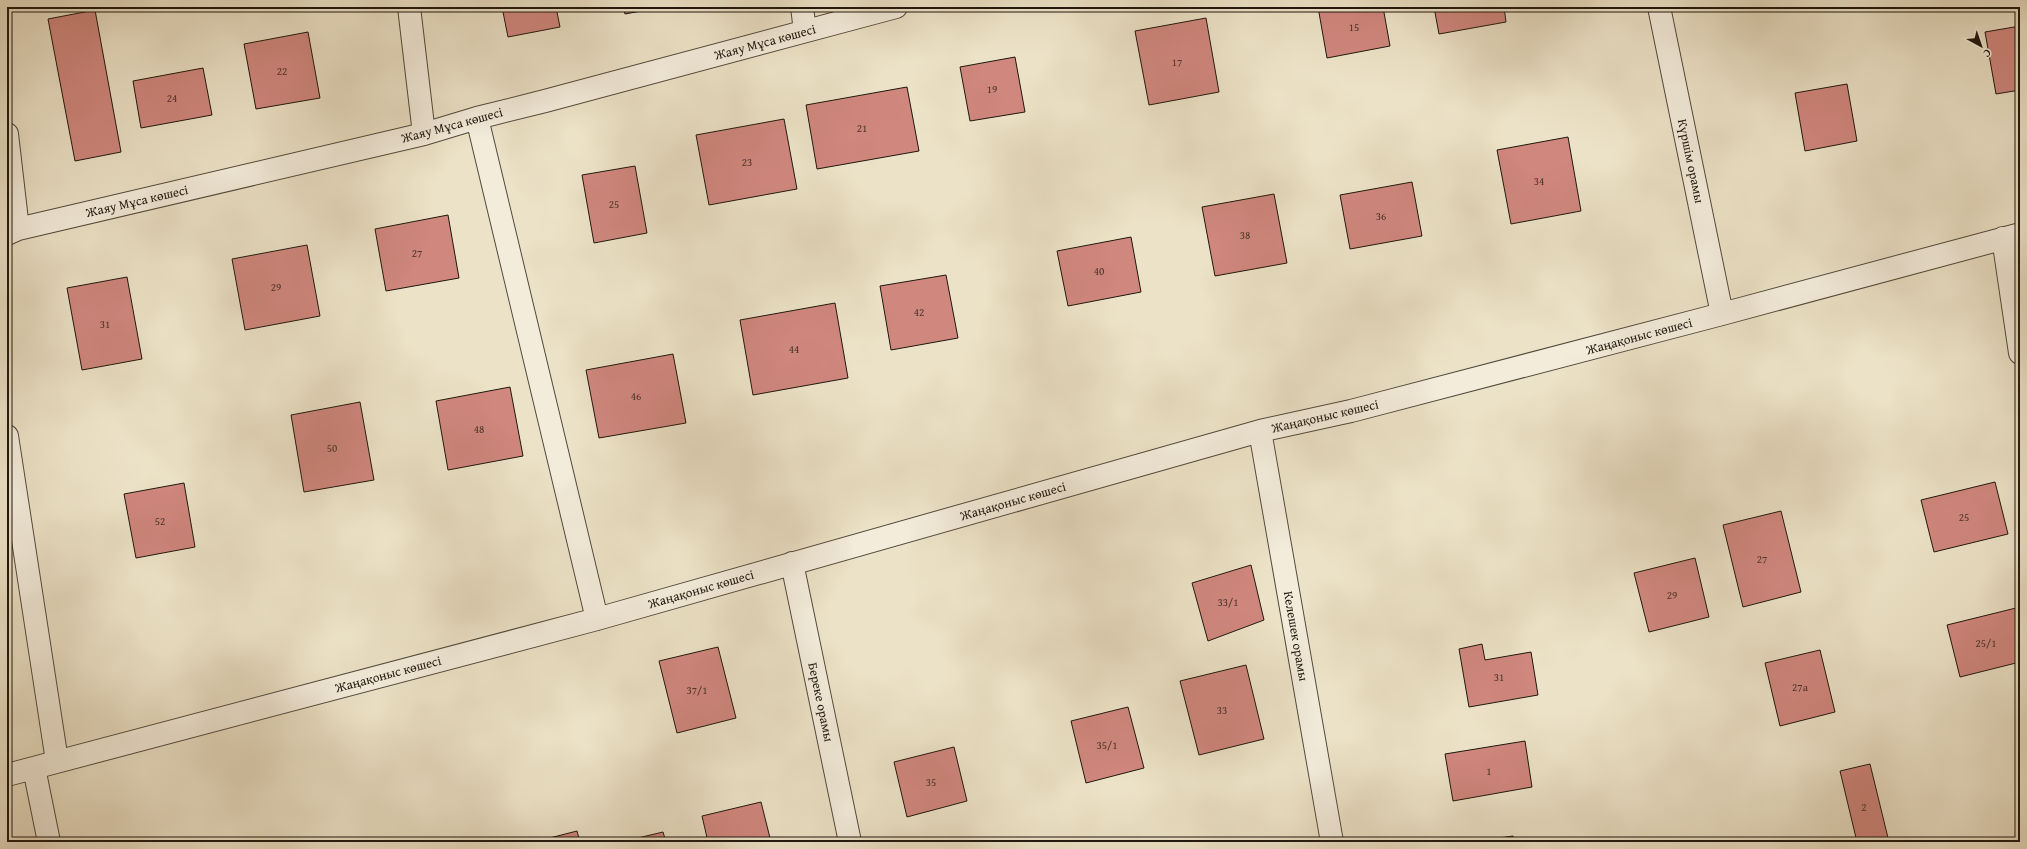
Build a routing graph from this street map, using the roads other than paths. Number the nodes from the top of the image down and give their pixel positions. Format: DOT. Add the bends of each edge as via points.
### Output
graph roads {
  1 [pos="409,7"];
  2 [pos="802,7"];
  3 [pos="896,7"];
  4 [pos="1659,7"];
  5 [pos="805,31"];
  6 [pos="477,118"];
  7 [pos="7,134"];
  8 [pos="424,134"];
  9 [pos="13,231"];
  10 [pos="2012,236"];
  11 [pos="1722,314"];
  12 [pos="2020,353"];
  13 [pos="1260,431"];
  14 [pos="7,436"];
  15 [pos="792,563"];
  16 [pos="597,619"];
  17 [pos="57,761"];
  18 [pos="34,768"];
  19 [pos="7,775"];
  20 [pos="49,842"];
  21 [pos="850,842"];
  22 [pos="1332,842"];
  1 -- 8 [label="street"];
  2 -- 5 [label="street"];
  3 -- 5 [label="street, Жаяу Мұса көшесі"];
  4 -- 11 [label="street, Күршім орамы"];
  5 -- 6 [label="street, Жаяу Мұса көшесі"];
  6 -- 8 [label="street, Жаяу Мұса көшесі"];
  6 -- 16 [label="street"];
  7 -- 9 [label="street"];
  8 -- 9 [label="street, Жаяу Мұса көшесі"];
  10 -- 11 [label="street, Жаңақоныс көшесі"];
  10 -- 12 [label="street"];
  11 -- 13 [label="street, Жаңақоныс көшесі" via="1351,411"];
  13 -- 15 [label="street, Жаңақоныс көшесі"];
  13 -- 22 [label="street, Келешек орамы"];
  14 -- 17 [label="street"];
  15 -- 16 [label="street, Жаңақоныс көшесі"];
  15 -- 21 [label="street, Береке орамы"];
  16 -- 17 [label="street, Жаңақоныс көшесі"];
  17 -- 18 [label="street, Жаңақоныс көшесі"];
  18 -- 19 [label="street, Жаңақоныс көшесі"];
  18 -- 20 [label="street"];
}
